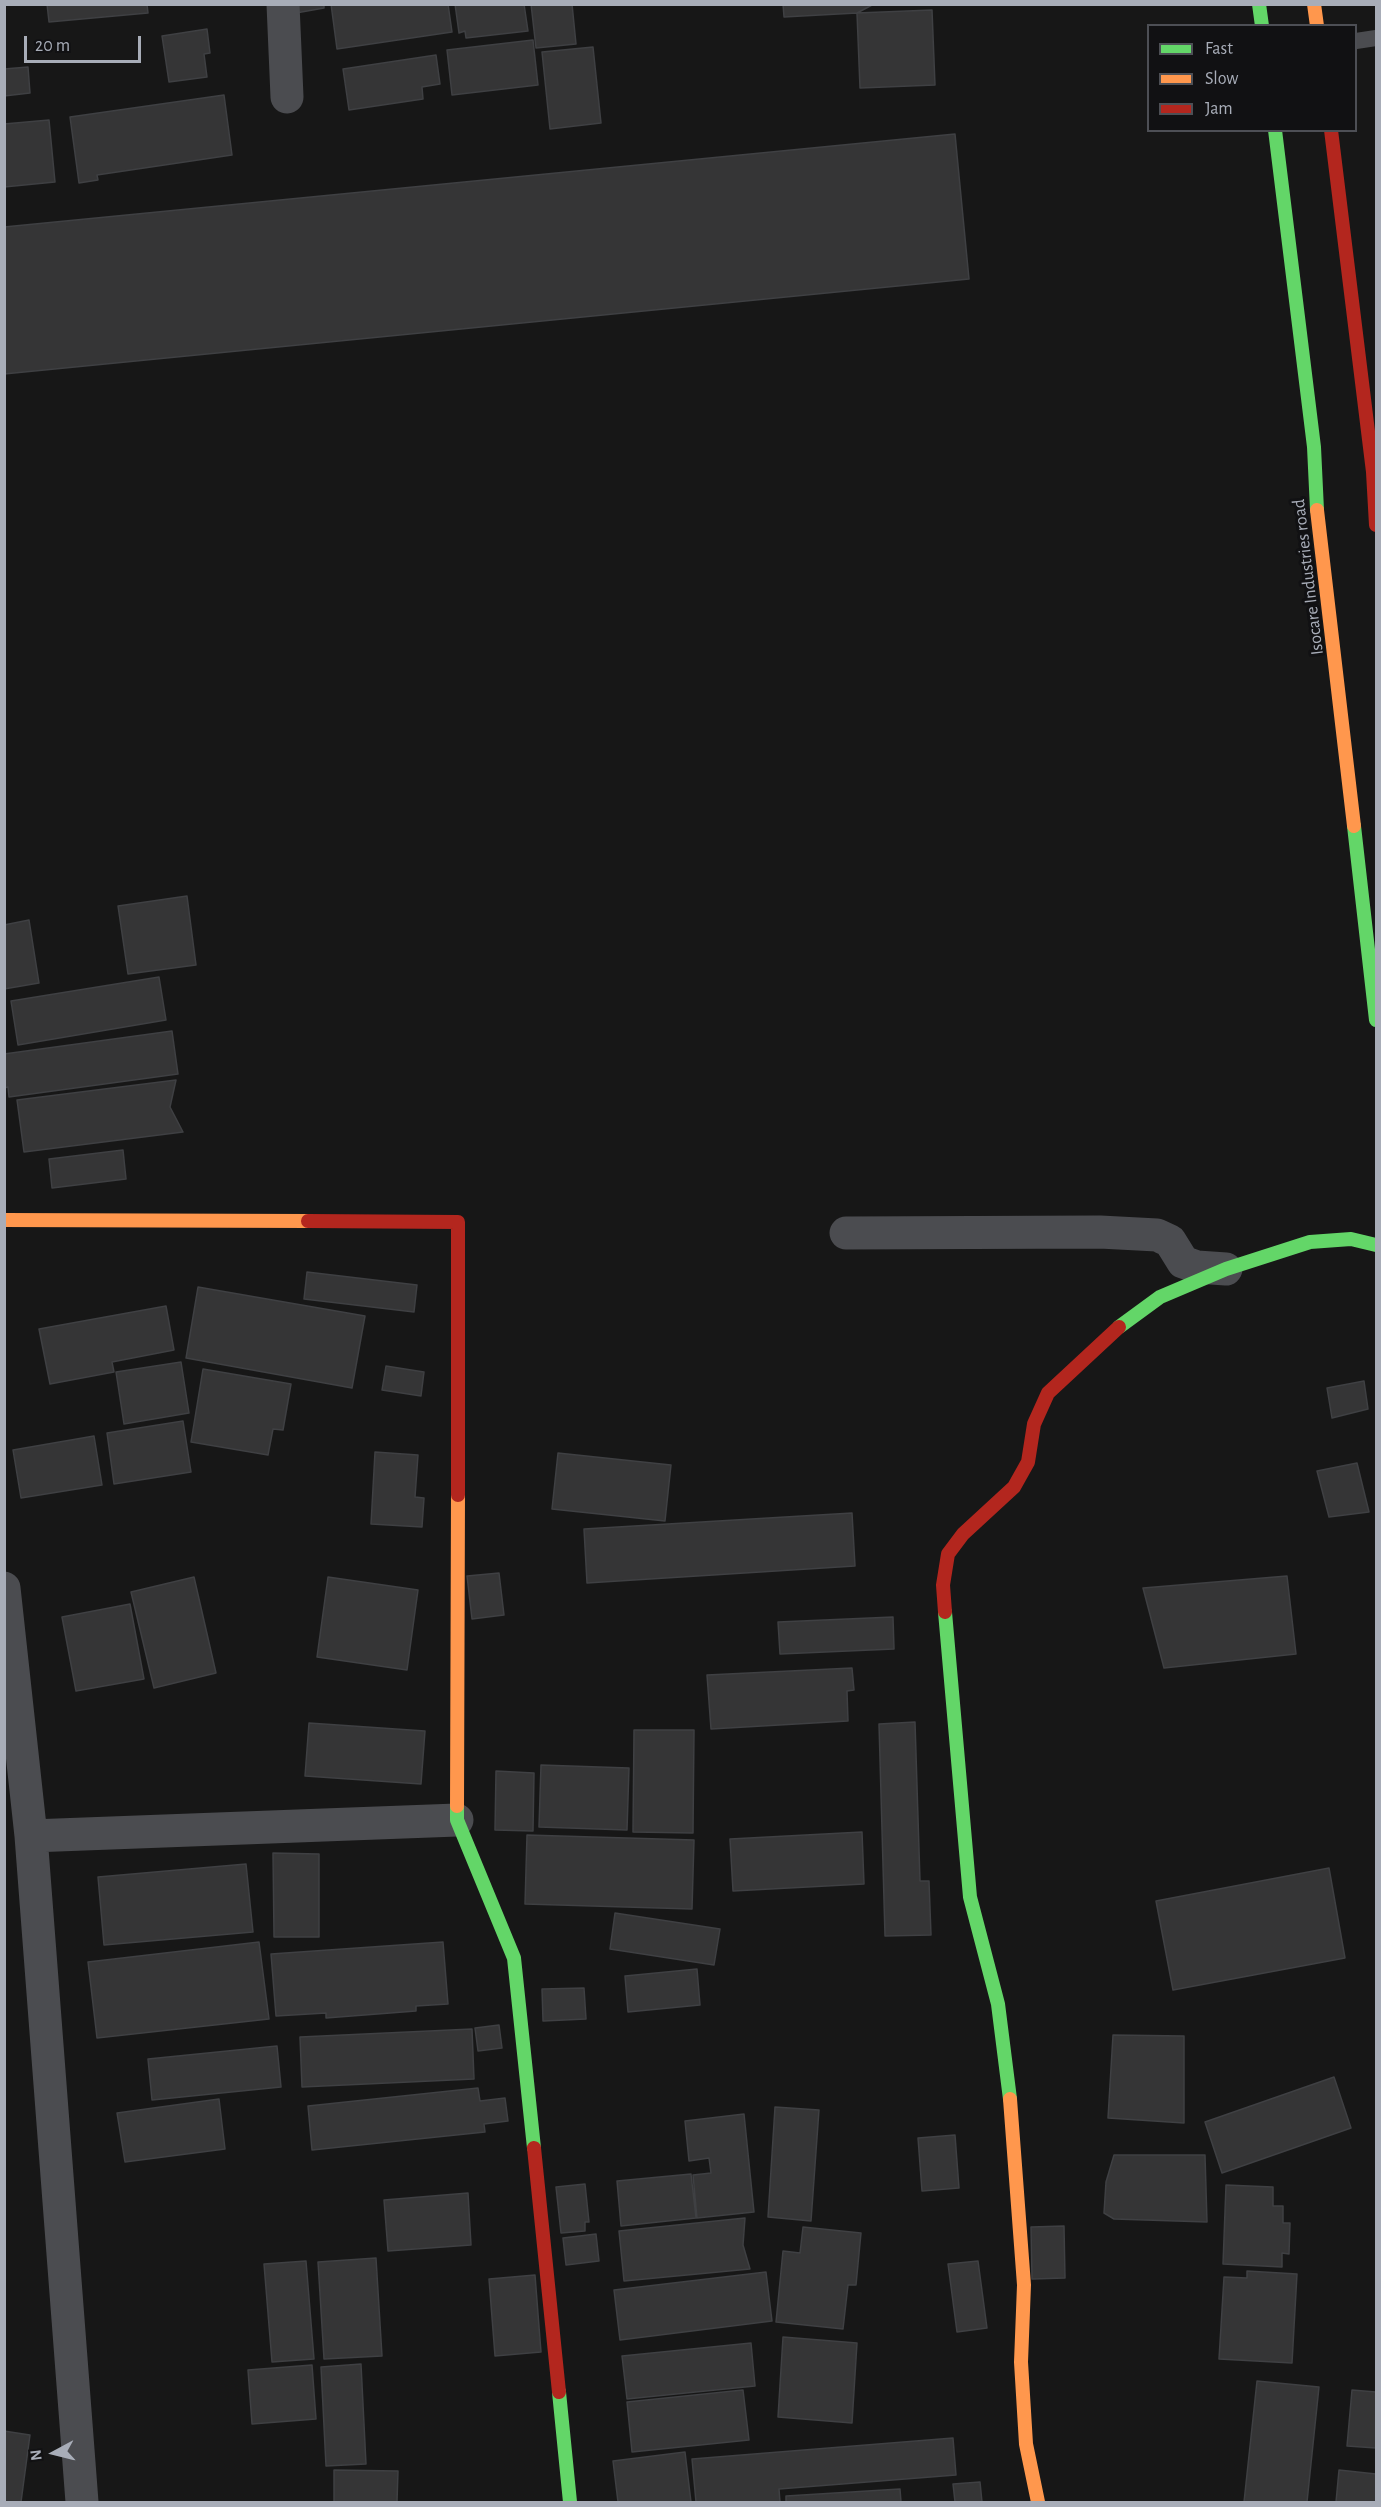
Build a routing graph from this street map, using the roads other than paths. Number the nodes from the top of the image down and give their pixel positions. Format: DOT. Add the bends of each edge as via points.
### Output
graph roads {
  1 [pos="283,4"];
  2 [pos="1259,4"];
  3 [pos="1314,4"];
  4 [pos="1262,24"];
  5 [pos="1317,24"];
  6 [pos="1377,38"];
  7 [pos="1357,41"];
  8 [pos="287,97"];
  9 [pos="1275,132"];
  10 [pos="1331,132"];
  11 [pos="1377,525"];
  12 [pos="1377,1020"];
  13 [pos="4,1220"];
  14 [pos="846,1233"];
  15 [pos="1377,1245"];
  16 [pos="1226,1269"];
  17 [pos="4,1588"];
  18 [pos="457,1820"];
  19 [pos="31,1836"];
  20 [pos="82,2502"];
  21 [pos="570,2502"];
  22 [pos="1038,2502"];
  1 -- 8 [label="street"];
  2 -- 4 [label="street"];
  3 -- 5 [label="street"];
  6 -- 7 [label="lane"];
  9 -- 12 [label="street, Isocare Industries road"];
  10 -- 11 [label="street"];
  13 -- 18 [label="street" via="458,1222"];
  14 -- 16 [label="street" via="1157,1235 1170,1241 1183,1262 1197,1268"];
  15 -- 16 [label="street" via="1351,1239 1310,1242"];
  16 -- 22 [label="street" via="1160,1298 1109,1334 1048,1393 1034,1424 1028,1462 1014,1486 963,1534 948,1554 943,1585 969,1897 998,2004 1008,2071 1024,2285 1026,2444"];
  17 -- 19 [label="street"];
  18 -- 19 [label="street"];
  18 -- 21 [label="street" via="514,1958"];
  19 -- 20 [label="street"];
}
